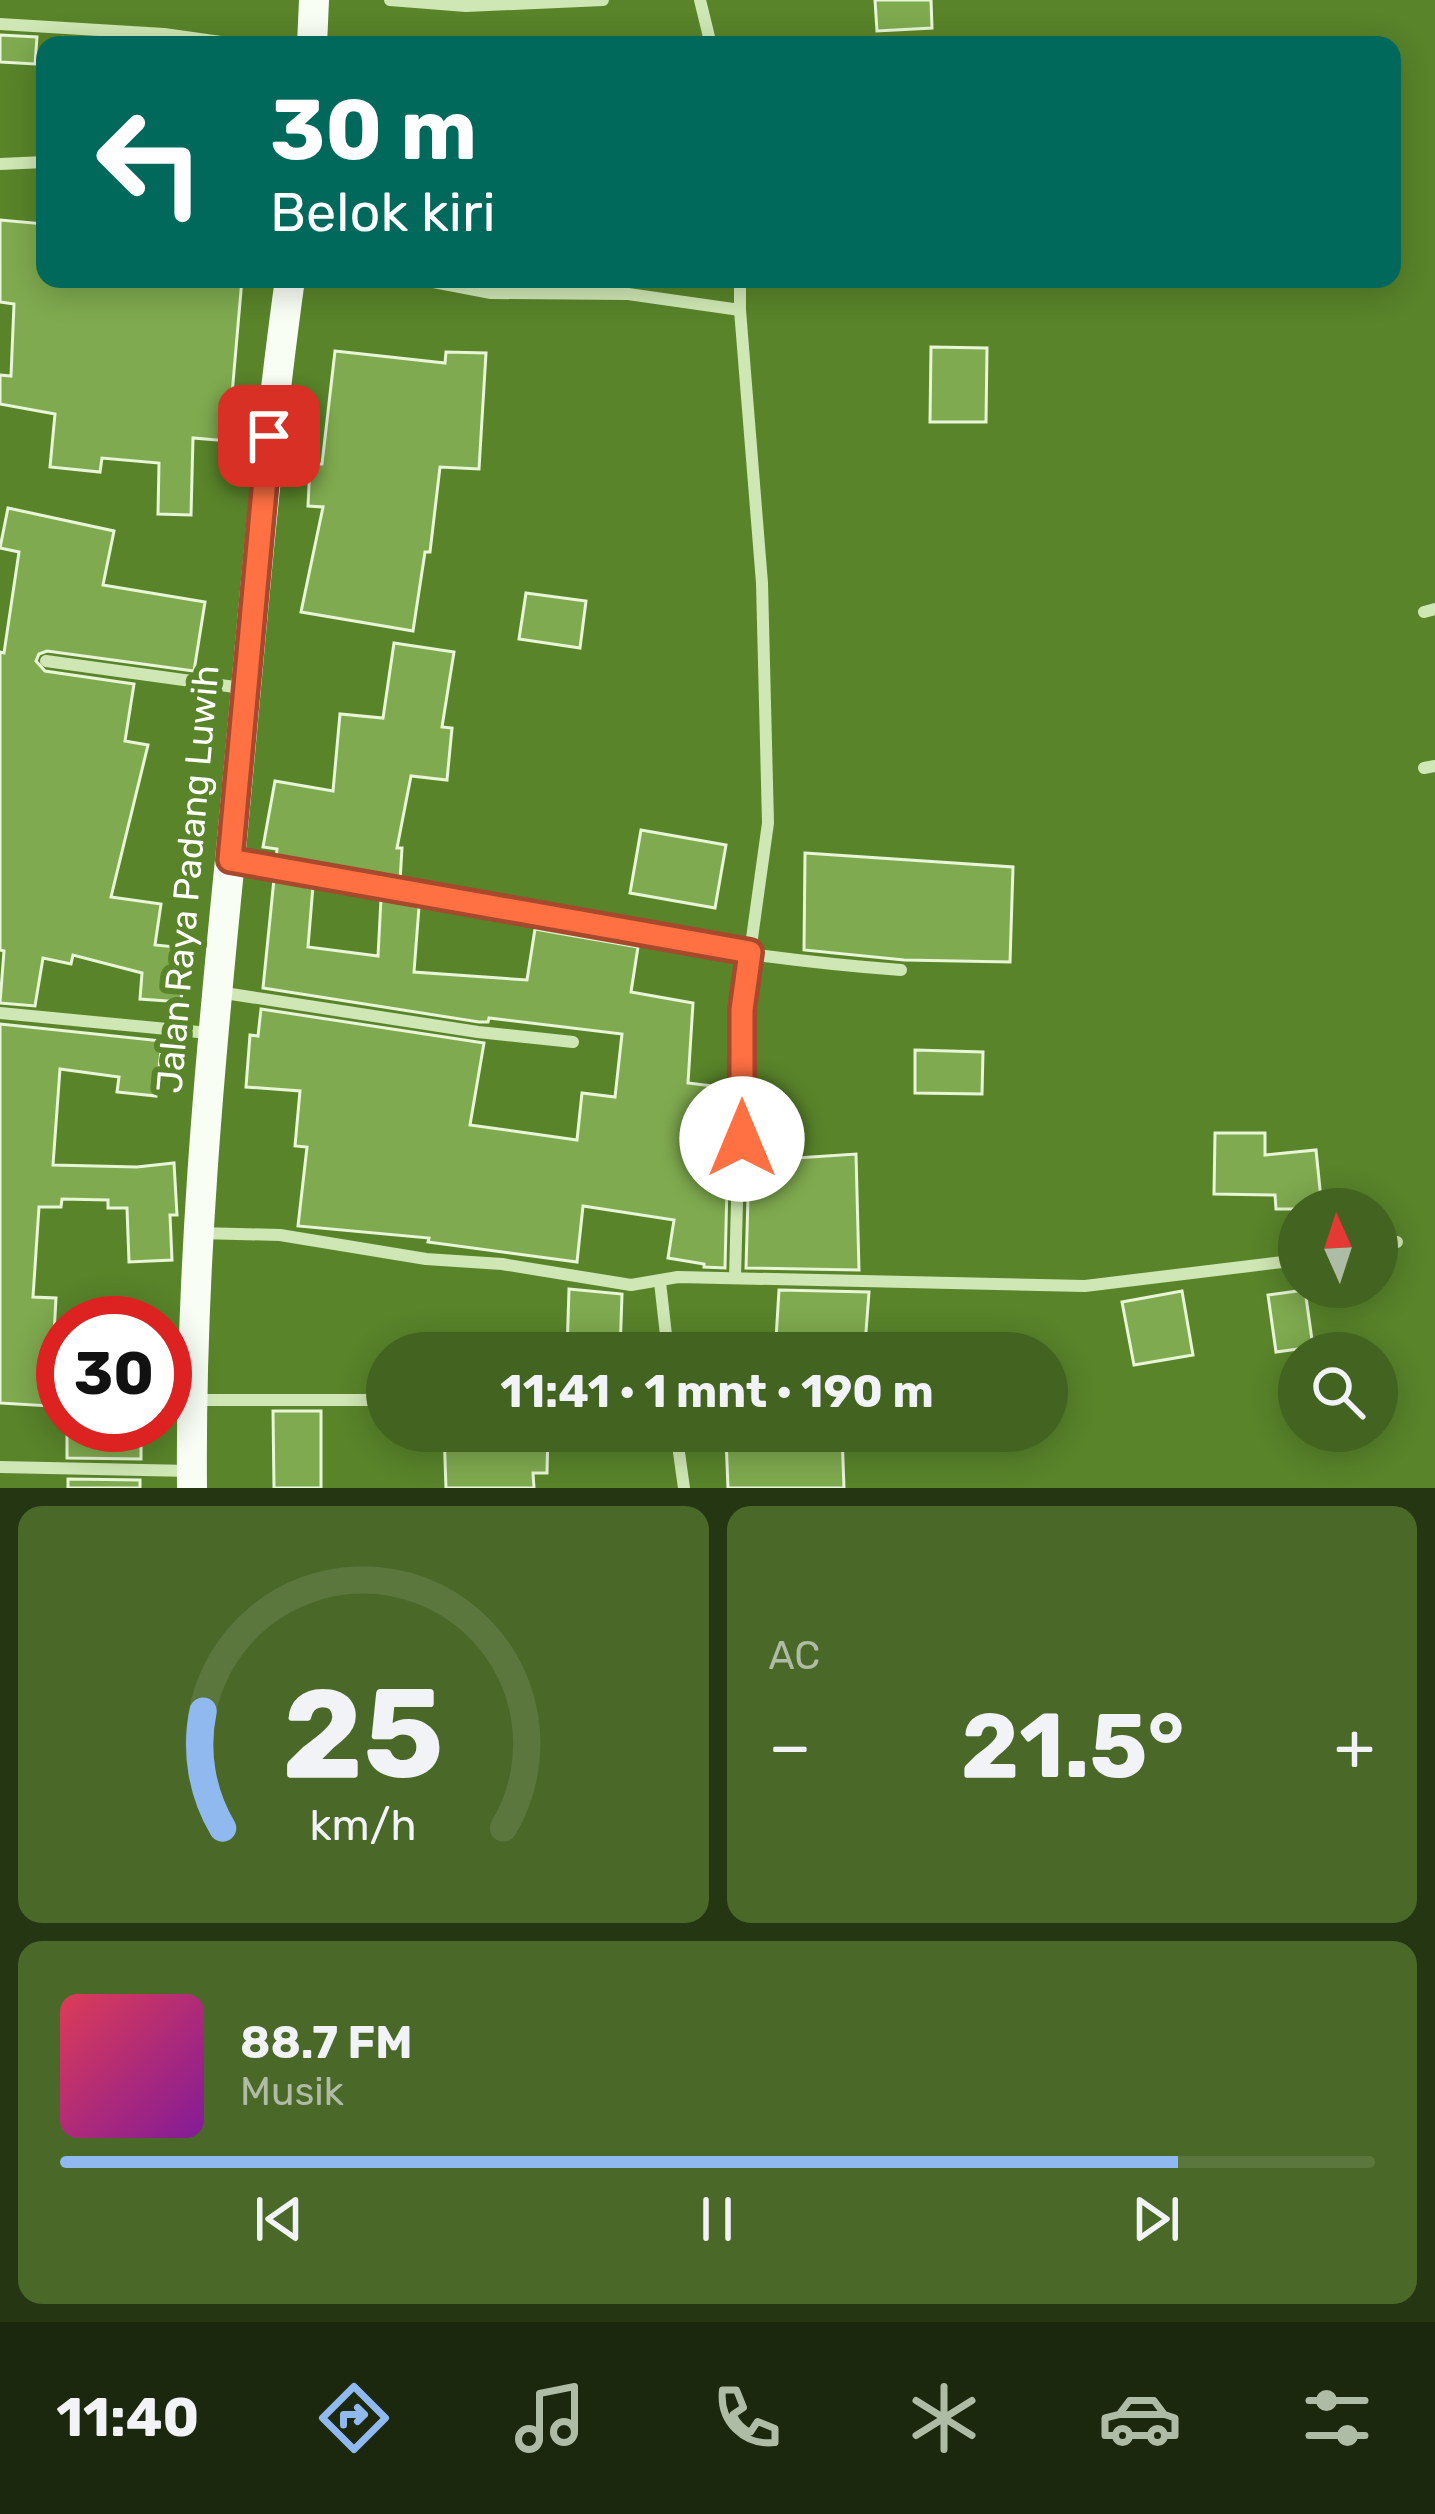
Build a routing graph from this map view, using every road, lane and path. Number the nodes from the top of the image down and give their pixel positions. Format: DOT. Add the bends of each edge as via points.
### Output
graph roads {
  1 [pos="314,0"];
  2 [pos="390,0"];
  3 [pos="603,0"];
  4 [pos="700,0"];
  5 [pos="0,24"];
  6 [pos="178,36"];
  7 [pos="312,36"];
  8 [pos="709,36"];
  9 [pos="36,162"];
  10 [pos="0,164"];
  11 [pos="289,288"];
  12 [pos="465,288"];
  13 [pos="740,288"];
  14 [pos="740,310"];
  15 [pos="46,661"];
  16 [pos="243,688"];
  17 [pos="230,860"];
  18 [pos="750,952"];
  19 [pos="901,970"];
  20 [pos="214,992"];
  21 [pos="0,1012"];
  22 [pos="211,1034"];
  23 [pos="573,1042"];
  24 [pos="198,1233"];
  25 [pos="1278,1263"];
  26 [pos="735,1278"];
  27 [pos="661,1282"];
  28 [pos="666,1332"];
  29 [pos="193,1400"];
  30 [pos="366,1400"];
  31 [pos="679,1452"];
  32 [pos="0,1467"];
  33 [pos="192,1480"];
  34 [pos="684,1488"];
  1 -- 7 [label="main road"];
  2 -- 3 [label="street"];
  4 -- 8 [label="street"];
  5 -- 6 [label="street"];
  9 -- 10 [label="street"];
  11 -- 16 [label="main road, Jalan Raya Padang Luwih"];
  12 -- 14 [label="street" via="628,294"];
  13 -- 14 [label="street"];
  14 -- 18 [label="street" via="767,721 768,823"];
  15 -- 16 [label="street"];
  16 -- 17 [label="main road, Jalan Raya Padang Luwih"];
  17 -- 18 [label="street"];
  17 -- 20 [label="main road, Jalan Raya Padang Luwih"];
  18 -- 19 [label="street"];
  18 -- 26 [label="street"];
  20 -- 22 [label="main road, Jalan Raya Padang Luwih"];
  20 -- 23 [label="street"];
  21 -- 22 [label="street"];
  22 -- 24 [label="main road, Jalan Raya Padang Luwih"];
  24 -- 27 [label="street" via="280,1235 631,1285"];
  24 -- 29 [label="main road, Jalan Raya Padang Luwih"];
  25 -- 26 [label="street" via="1084,1286"];
  26 -- 27 [label="street"];
  27 -- 28 [label="street"];
  29 -- 30 [label="street"];
  29 -- 33 [label="main road, Jalan Raya Padang Luwih"];
  31 -- 34 [label="street"];
  32 -- 33 [label="street"];
}
